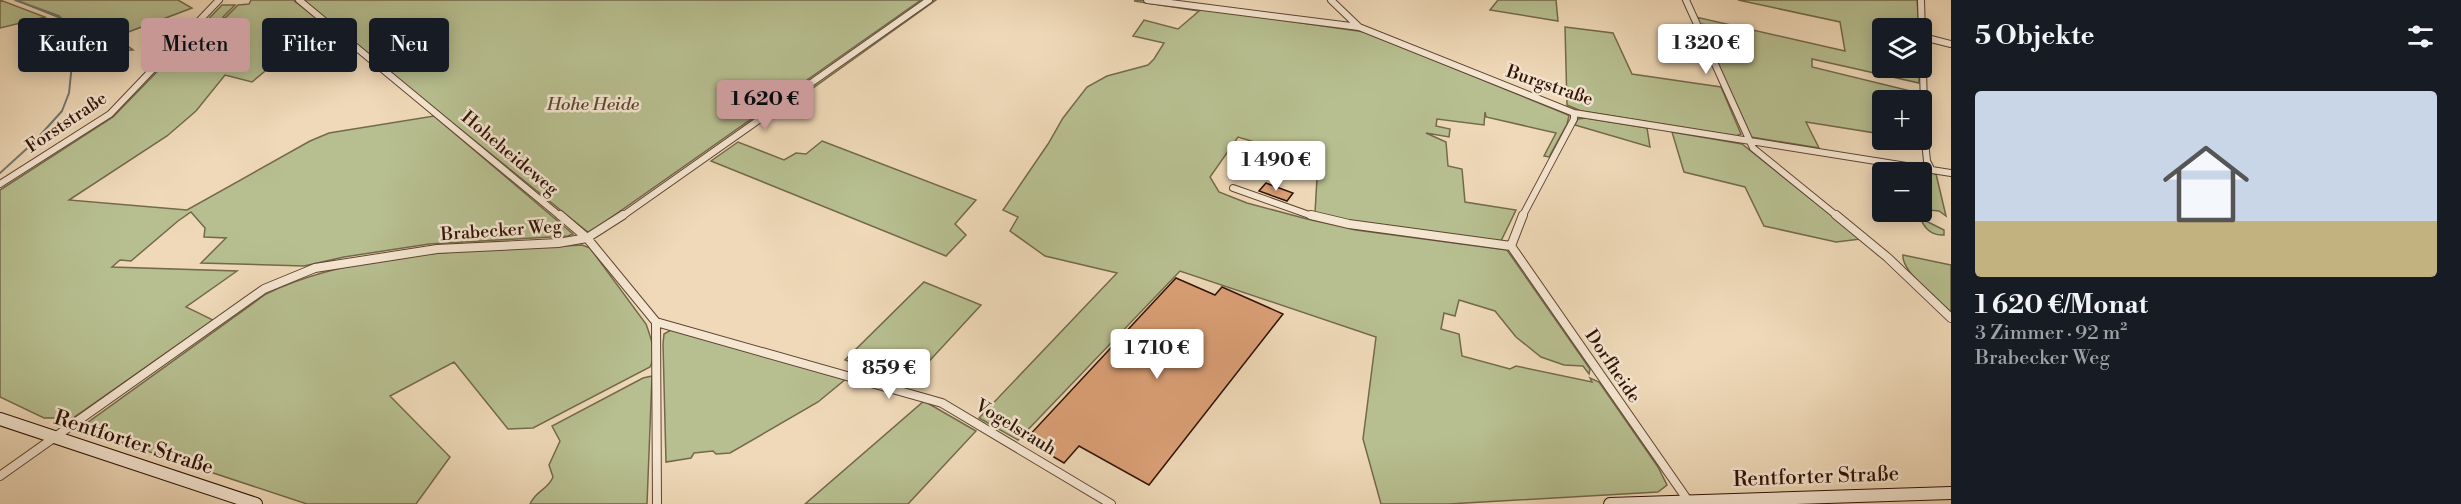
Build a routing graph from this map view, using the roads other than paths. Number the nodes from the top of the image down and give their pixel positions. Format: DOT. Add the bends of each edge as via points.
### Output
graph roads {
  1 [pos="219,0"];
  2 [pos="299,0"];
  3 [pos="929,0"];
  4 [pos="1147,0"];
  5 [pos="1331,0"];
  6 [pos="1686,0"];
  7 [pos="1921,0"];
  8 [pos="1922,18"];
  9 [pos="1359,27"];
  10 [pos="1932,40"];
  11 [pos="1951,44"];
  12 [pos="1924,78"];
  13 [pos="1574,113"];
  14 [pos="1748,141"];
  15 [pos="1885,162"];
  16 [pos="1928,162"];
  17 [pos="1932,169"];
  18 [pos="1951,173"];
  19 [pos="0,184"];
  20 [pos="1233,188"];
  21 [pos="586,238"];
  22 [pos="1511,246"];
  23 [pos="1951,318"];
  24 [pos="656,322"];
  25 [pos="0,420"];
  26 [pos="53,439"];
  27 [pos="0,476"];
  28 [pos="1951,493"];
  29 [pos="1688,502"];
  30 [pos="256,504"];
  31 [pos="657,504"];
  32 [pos="1111,504"];
  33 [pos="1610,504"];
  1 -- 19 [label="street, Forststraße" via="110,114"];
  2 -- 21 [label="street, Hoheheideweg"];
  3 -- 21 [label="street, Brabecker Weg" via="621,218"];
  4 -- 9 [label="street, Burgstraße"];
  5 -- 9 [label="street"];
  6 -- 14 [label="street"];
  7 -- 8 [label="street"];
  9 -- 13 [label="street, Burgstraße"];
  10 -- 11 [label="street"];
  12 -- 16 [label="street"];
  13 -- 14 [label="street, Burgstraße"];
  13 -- 22 [label="street"];
  14 -- 15 [label="street, Burgstraße"];
  14 -- 23 [label="street" via="1887,257"];
  17 -- 18 [label="street, Burgstraße"];
  20 -- 22 [label="street" via="1318,218"];
  21 -- 24 [label="street, Hoheheideweg"];
  21 -- 26 [label="street, Brabecker Weg" via="437,249 315,268 289,276 264,289"];
  22 -- 29 [label="street, Dorfheide"];
  24 -- 31 [label="street"];
  24 -- 32 [label="street, Vogelsrauh" via="942,402"];
  25 -- 26 [label="main road, Rentforter Straße"];
  26 -- 27 [label="street, Brabecker Weg"];
  26 -- 30 [label="main road, Rentforter Straße"];
  28 -- 29 [label="main road, Rentforter Straße"];
  29 -- 33 [label="main road, Rentforter Straße"];
}
